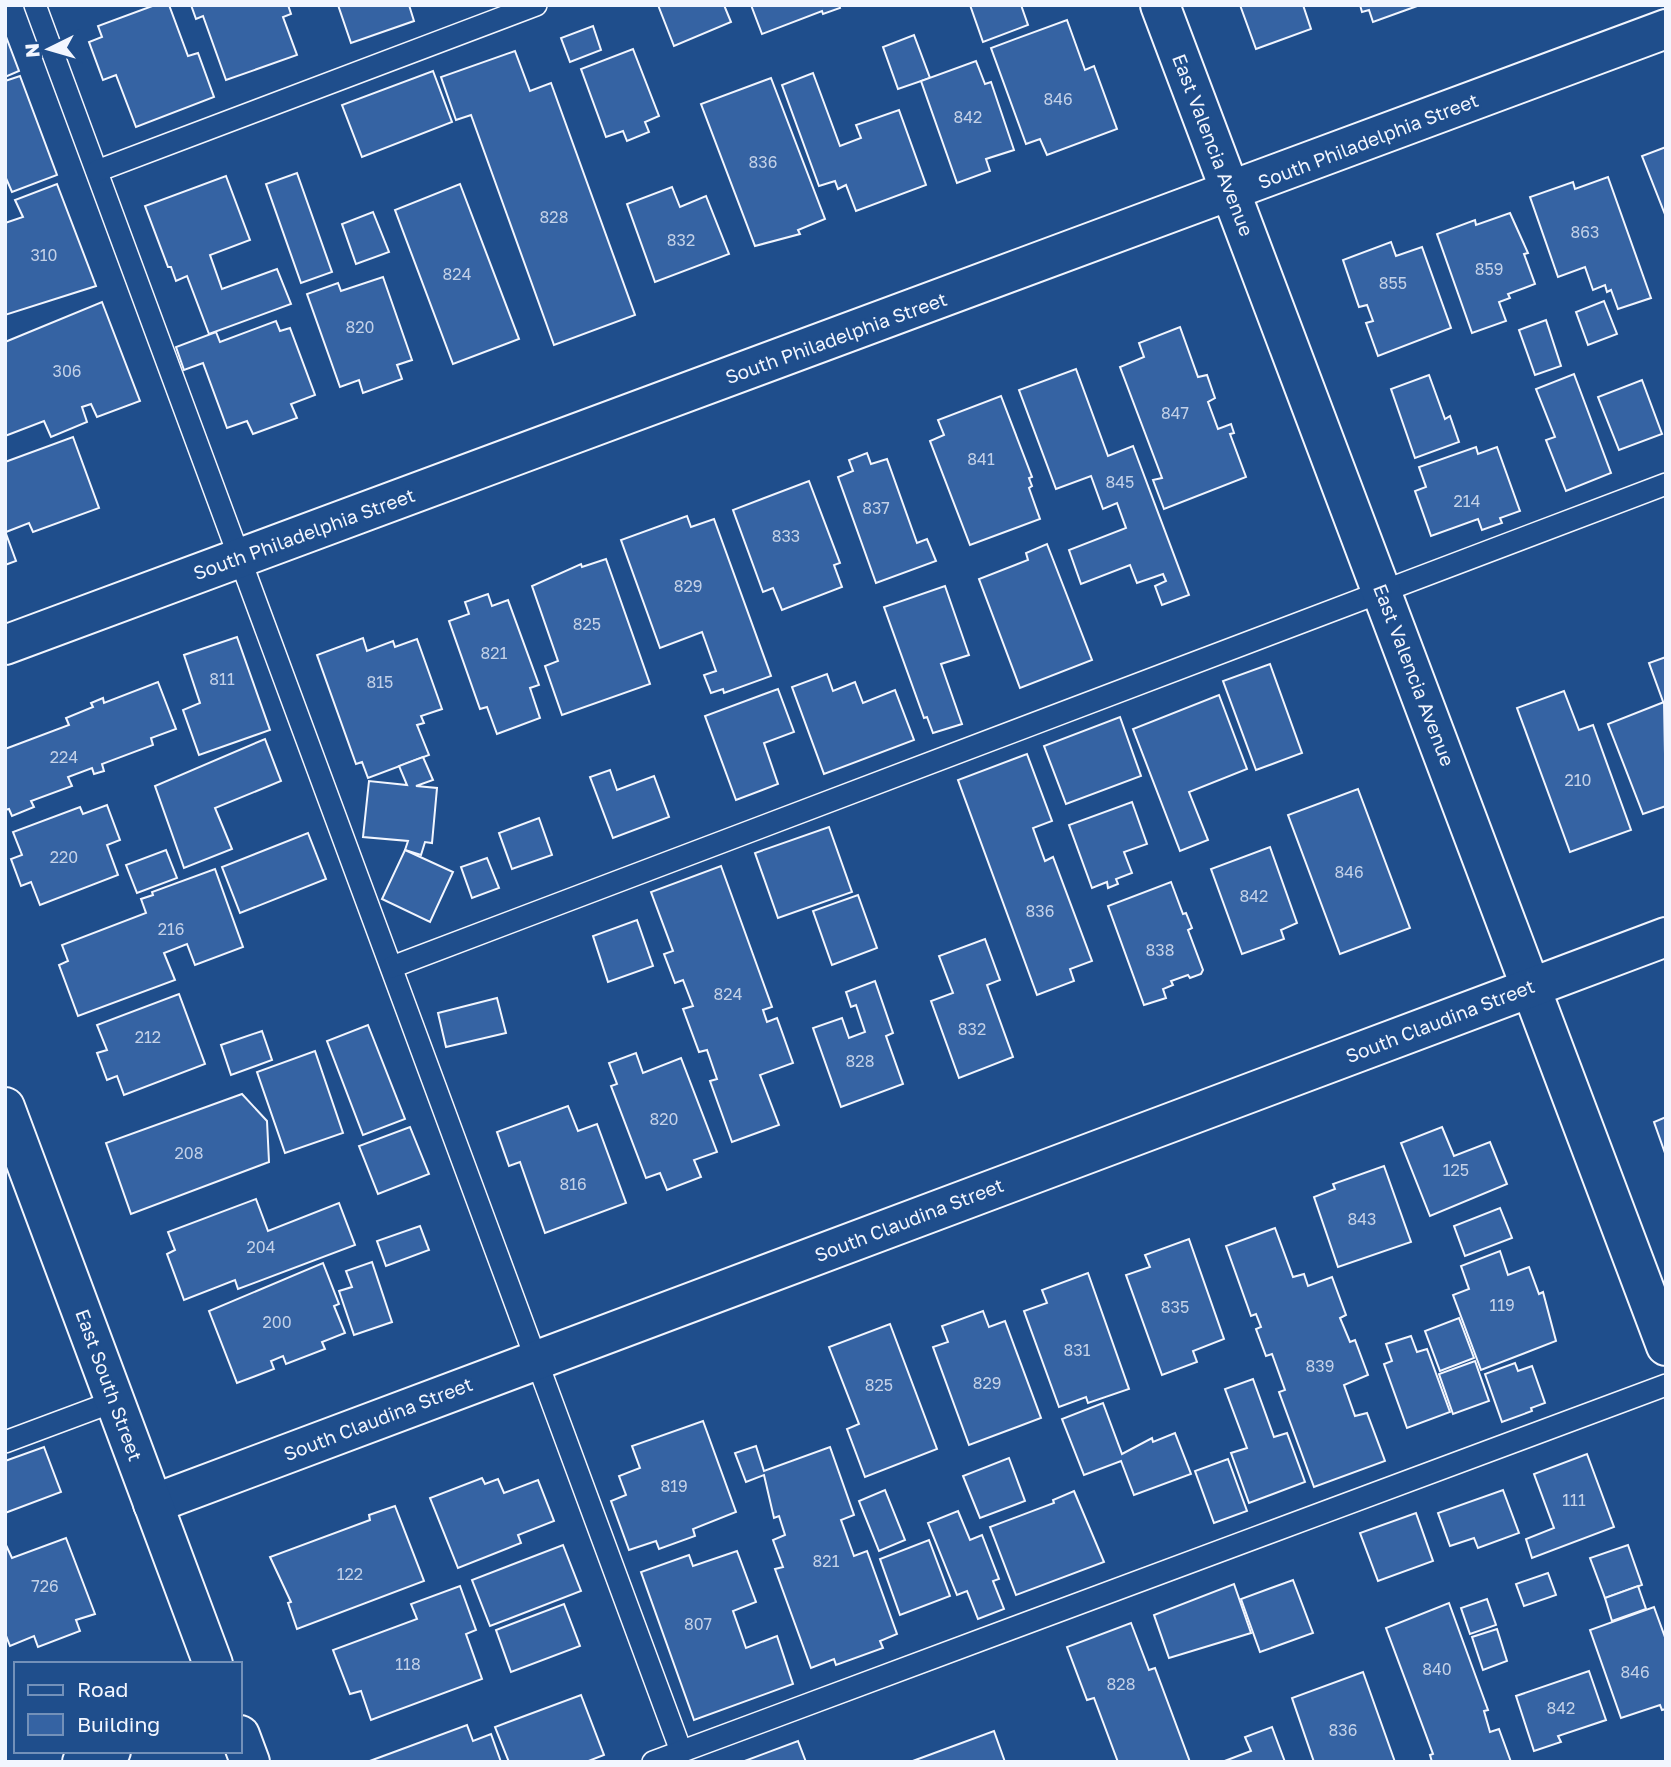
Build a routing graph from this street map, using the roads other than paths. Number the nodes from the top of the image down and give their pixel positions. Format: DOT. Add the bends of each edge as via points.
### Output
graph roads {
  1 [pos="35,5"];
  2 [pos="536,5"];
  3 [pos="1160,5"];
  4 [pos="1666,29"];
  5 [pos="97,171"];
  6 [pos="1231,192"];
  7 [pos="1666,484"];
  8 [pos="240,558"];
  9 [pos="1382,590"];
  10 [pos="5,645"];
  11 [pos="1666,937"];
  12 [pos="391,967"];
  13 [pos="1532,987"];
  14 [pos="7,1117"];
  15 [pos="1666,1346"];
  16 [pos="537,1359"];
  17 [pos="1666,1385"];
  18 [pos="115,1401"];
  19 [pos="5,1442"];
  20 [pos="153,1504"];
  21 [pos="212,1662"];
  22 [pos="242,1740"];
  23 [pos="681,1751"];
  24 [pos="106,1753"];
  25 [pos="82,1762"];
  26 [pos="250,1762"];
  27 [pos="653,1762"];
  1 -- 5 [label="lane"];
  2 -- 5 [label="lane"];
  3 -- 6 [label="street, East Valencia Avenue"];
  4 -- 6 [label="street, South Philadelphia Street"];
  5 -- 8 [label="lane"];
  6 -- 8 [label="street, South Philadelphia Street"];
  6 -- 9 [label="street, East Valencia Avenue"];
  7 -- 9 [label="lane"];
  8 -- 10 [label="street, South Philadelphia Street"];
  8 -- 12 [label="lane"];
  9 -- 12 [label="lane"];
  9 -- 13 [label="street, East Valencia Avenue"];
  11 -- 13 [label="street, South Claudina Street"];
  12 -- 16 [label="lane"];
  13 -- 15 [label="street, East Valencia Avenue"];
  13 -- 16 [label="street, South Claudina Street"];
  14 -- 18 [label="street, East South Street"];
  16 -- 20 [label="street, South Claudina Street"];
  16 -- 23 [label="lane"];
  17 -- 23 [label="lane"];
  18 -- 19 [label="lane"];
  18 -- 20 [label="street, East South Street"];
  20 -- 21 [label="street, East South Street"];
  22 -- 26 [label="street"];
  23 -- 27 [label="lane"];
  24 -- 25 [label="street"];
}
